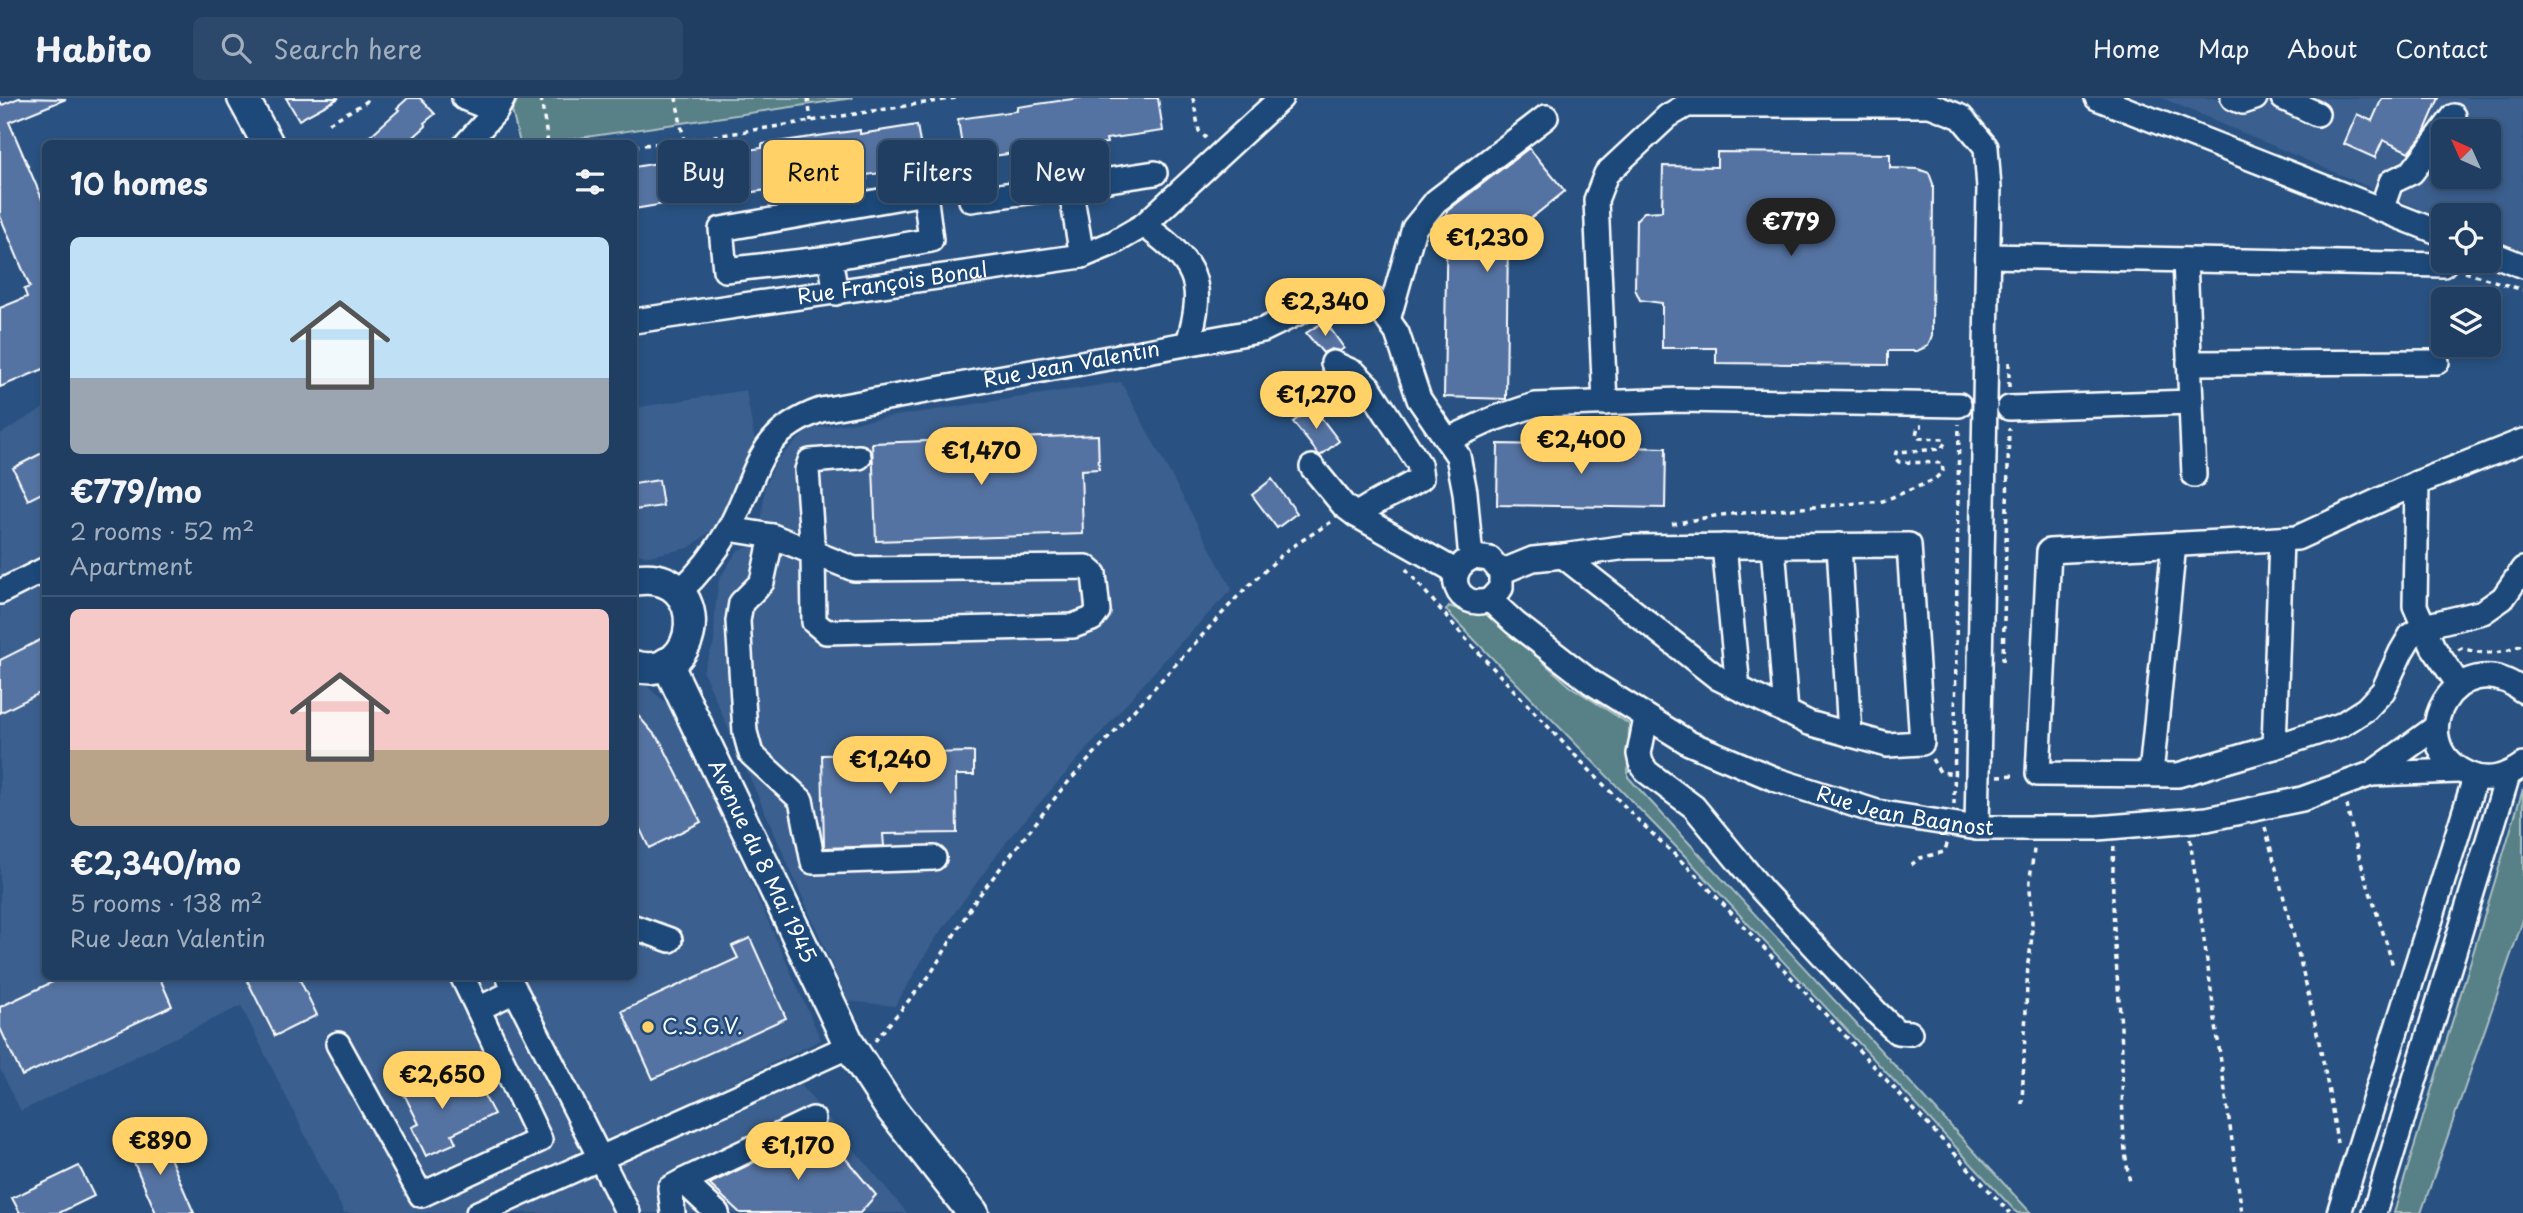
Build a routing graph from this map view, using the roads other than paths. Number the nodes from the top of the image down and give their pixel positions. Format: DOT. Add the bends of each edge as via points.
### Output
graph roads {
  1 [pos="243,98"];
  2 [pos="464,98"];
  3 [pos="1281,98"];
  4 [pos="2099,98"];
  5 [pos="2233,98"];
  6 [pos="2255,98"];
  7 [pos="2283,98"];
  8 [pos="500,104"];
  9 [pos="2317,114"];
  10 [pos="2454,116"];
  11 [pos="1546,117"];
  12 [pos="266,140"];
  13 [pos="469,140"];
  14 [pos="1155,173"];
  15 [pos="1109,180"];
  16 [pos="1073,203"];
  17 [pos="2381,210"];
  18 [pos="1144,225"];
  19 [pos="2431,229"];
  20 [pos="1082,256"];
  21 [pos="1988,256"];
  22 [pos="2501,257"];
  23 [pos="831,258"];
  24 [pos="2185,260"];
  25 [pos="2431,263"];
  26 [pos="2523,266"];
  27 [pos="836,293"];
  28 [pos="1388,320"];
  29 [pos="637,321"];
  30 [pos="1188,343"];
  31 [pos="2437,362"];
  32 [pos="1333,363"];
  33 [pos="2189,363"];
  34 [pos="1605,402"];
  35 [pos="2191,402"];
  36 [pos="1959,405"];
  37 [pos="2009,408"];
  38 [pos="2523,441"];
  39 [pos="1452,448"];
  40 [pos="859,457"];
  41 [pos="1312,467"];
  42 [pos="2194,475"];
  43 [pos="2417,483"];
  44 [pos="1354,513"];
  45 [pos="729,529"];
  46 [pos="772,536"];
  47 [pos="2281,539"];
  48 [pos="2174,544"];
  49 [pos="1839,545"];
  50 [pos="1724,546"];
  51 [pos="1773,546"];
  52 [pos="813,554"];
  53 [pos="1563,556"];
  54 [pos="1466,564"];
  55 [pos="2523,569"];
  56 [pos="42,571"];
  57 [pos="1501,572"];
  58 [pos="637,580"];
  59 [pos="0,592"];
  60 [pos="679,592"];
  61 [pos="1490,600"];
  62 [pos="2424,626"];
  63 [pos="667,663"];
  64 [pos="637,666"];
  65 [pos="2518,683"];
  66 [pos="2459,685"];
  67 [pos="1738,688"];
  68 [pos="1786,712"];
  69 [pos="1646,718"];
  70 [pos="2436,727"];
  71 [pos="1850,735"];
  72 [pos="2274,747"];
  73 [pos="2516,770"];
  74 [pos="2371,774"];
  75 [pos="2467,774"];
  76 [pos="2151,775"];
  77 [pos="1978,828"];
  78 [pos="934,858"];
  79 [pos="637,928"];
  80 [pos="670,940"];
  81 [pos="464,980"];
  82 [pos="512,984"];
  83 [pos="478,1009"];
  84 [pos="1910,1033"];
  85 [pos="338,1044"];
  86 [pos="855,1054"];
  87 [pos="813,1119"];
  88 [pos="600,1157"];
  89 [pos="683,1181"];
  90 [pos="478,1213"];
  91 [pos="628,1213"];
  92 [pos="673,1213"];
  93 [pos="717,1213"];
  94 [pos="973,1213"];
  95 [pos="2339,1213"];
  96 [pos="2374,1213"];
  1 -- 12 [label="main road"];
  2 -- 8 [label="street"];
  3 -- 18 [label="street, Rue François Bonal"];
  4 -- 17 [label="street"];
  5 -- 6 [label="street" via="2243,102"];
  7 -- 9 [label="street"];
  8 -- 13 [label="street"];
  10 -- 17 [label="street" via="2412,172 2391,182"];
  11 -- 28 [label="street" via="1436,201 1414,228"];
  14 -- 15 [label="street"];
  16 -- 20 [label="street"];
  17 -- 19 [label="street"];
  18 -- 20 [label="street, Rue François Bonal"];
  18 -- 30 [label="street" via="1175,248 1195,278 1197,313"];
  20 -- 27 [label="street, Rue François Bonal"];
  21 -- 24 [label="street"];
  21 -- 34 [label="street" via="1986,147 1961,117 1930,105 1687,105 1668,116 1606,174 1596,200"];
  21 -- 77 [label="street"];
  22 -- 26 [label="street"];
  23 -- 23 [label="street" via="725,270 721,229 925,193 931,240"];
  23 -- 27 [label="street"];
  24 -- 25 [label="street"];
  24 -- 33 [label="street"];
  27 -- 29 [label="street, Rue François Bonal"];
  28 -- 30 [label="street, Rue Jean Valentin" via="1374,300 1337,294 1263,330"];
  28 -- 39 [label="street, Rue Jean Valentin" via="1397,332 1419,399"];
  30 -- 45 [label="street, Rue Jean Valentin" via="802,417 783,429 765,450"];
  31 -- 33 [label="street"];
  32 -- 44 [label="street" via="1355,373 1369,387 1421,471 1421,478"];
  33 -- 35 [label="street"];
  34 -- 36 [label="street"];
  34 -- 39 [label="street" via="1535,405 1493,419"];
  35 -- 37 [label="street"];
  35 -- 42 [label="street"];
  38 -- 43 [label="street"];
  39 -- 54 [label="street, Rue Jean Bagnost" via="1465,492 1470,548"];
  40 -- 52 [label="street" via="810,461"];
  41 -- 44 [label="street"];
  43 -- 47 [label="street" via="2297,538"];
  43 -- 62 [label="street" via="2414,606"];
  44 -- 54 [label="street"];
  45 -- 46 [label="street"];
  45 -- 60 [label="street, Rue Jean Valentin"];
  46 -- 52 [label="street"];
  46 -- 78 [label="street" via="762,582 741,603 738,621 745,732 751,754 801,800 813,862"];
  47 -- 48 [label="street"];
  47 -- 72 [label="street"];
  48 -- 76 [label="street"];
  48 -- 76 [label="street" via="2049,551 2038,774"];
  49 -- 51 [label="street"];
  49 -- 71 [label="street"];
  49 -- 71 [label="street" via="1909,545 1922,743 1887,746"];
  50 -- 51 [label="street"];
  50 -- 53 [label="street" via="1627,547"];
  50 -- 67 [label="street"];
  51 -- 68 [label="street"];
  52 -- 52 [label="street" via="855,569 1086,567 1094,574 1098,611 1092,619 1073,626 826,632 814,622"];
  53 -- 57 [label="street" via="1533,559"];
  53 -- 67 [label="street" via="1718,678"];
  54 -- 57 [label="street" via="1490,559"];
  54 -- 61 [label="street, Rue Jean Bagnost" via="1457,587 1466,599"];
  55 -- 62 [label="street" via="2502,598 2483,612"];
  56 -- 59 [label="street"];
  57 -- 61 [label="street" via="1501,588"];
  58 -- 60 [label="main road" via="656,579"];
  60 -- 63 [label="main road" via="689,608 691,630 682,651"];
  61 -- 69 [label="street, Rue Jean Bagnost" via="1591,682"];
  62 -- 66 [label="street"];
  62 -- 72 [label="street" via="2411,635 2383,691 2366,709 2341,725"];
  63 -- 64 [label="main road"];
  63 -- 86 [label="main road, Avenue du 8 Mai 1945"];
  65 -- 66 [label="street" via="2491,676"];
  66 -- 70 [label="street" via="2447,696"];
  67 -- 68 [label="street"];
  68 -- 71 [label="street"];
  69 -- 77 [label="street, Rue Jean Bagnost" via="1689,743 1777,780 1877,812"];
  69 -- 84 [label="street" via="1639,754 1647,772 1694,807 1762,890 1877,1013 1897,1032"];
  70 -- 74 [label="street, Rue Jean Bagnost"];
  70 -- 75 [label="street" via="2447,760"];
  72 -- 76 [label="street" via="2178,775"];
  73 -- 75 [label="street, Rue Jean Bagnost" via="2492,779"];
  73 -- 96 [label="street"];
  74 -- 75 [label="street, Rue Jean Bagnost"];
  74 -- 77 [label="street, Rue Jean Bagnost" via="2302,799 2207,820 2097,828"];
  75 -- 95 [label="street"];
  79 -- 80 [label="street"];
  81 -- 83 [label="street"];
  82 -- 83 [label="street"];
  82 -- 88 [label="street"];
  83 -- 85 [label="street" via="540,1139 421,1195"];
  86 -- 88 [label="street"];
  86 -- 94 [label="main road, Avenue du 8 Mai 1945" via="889,1106"];
  87 -- 89 [label="street"];
  88 -- 90 [label="street"];
  88 -- 91 [label="street"];
  89 -- 92 [label="street" via="670,1188"];
  89 -- 93 [label="street"];
}
